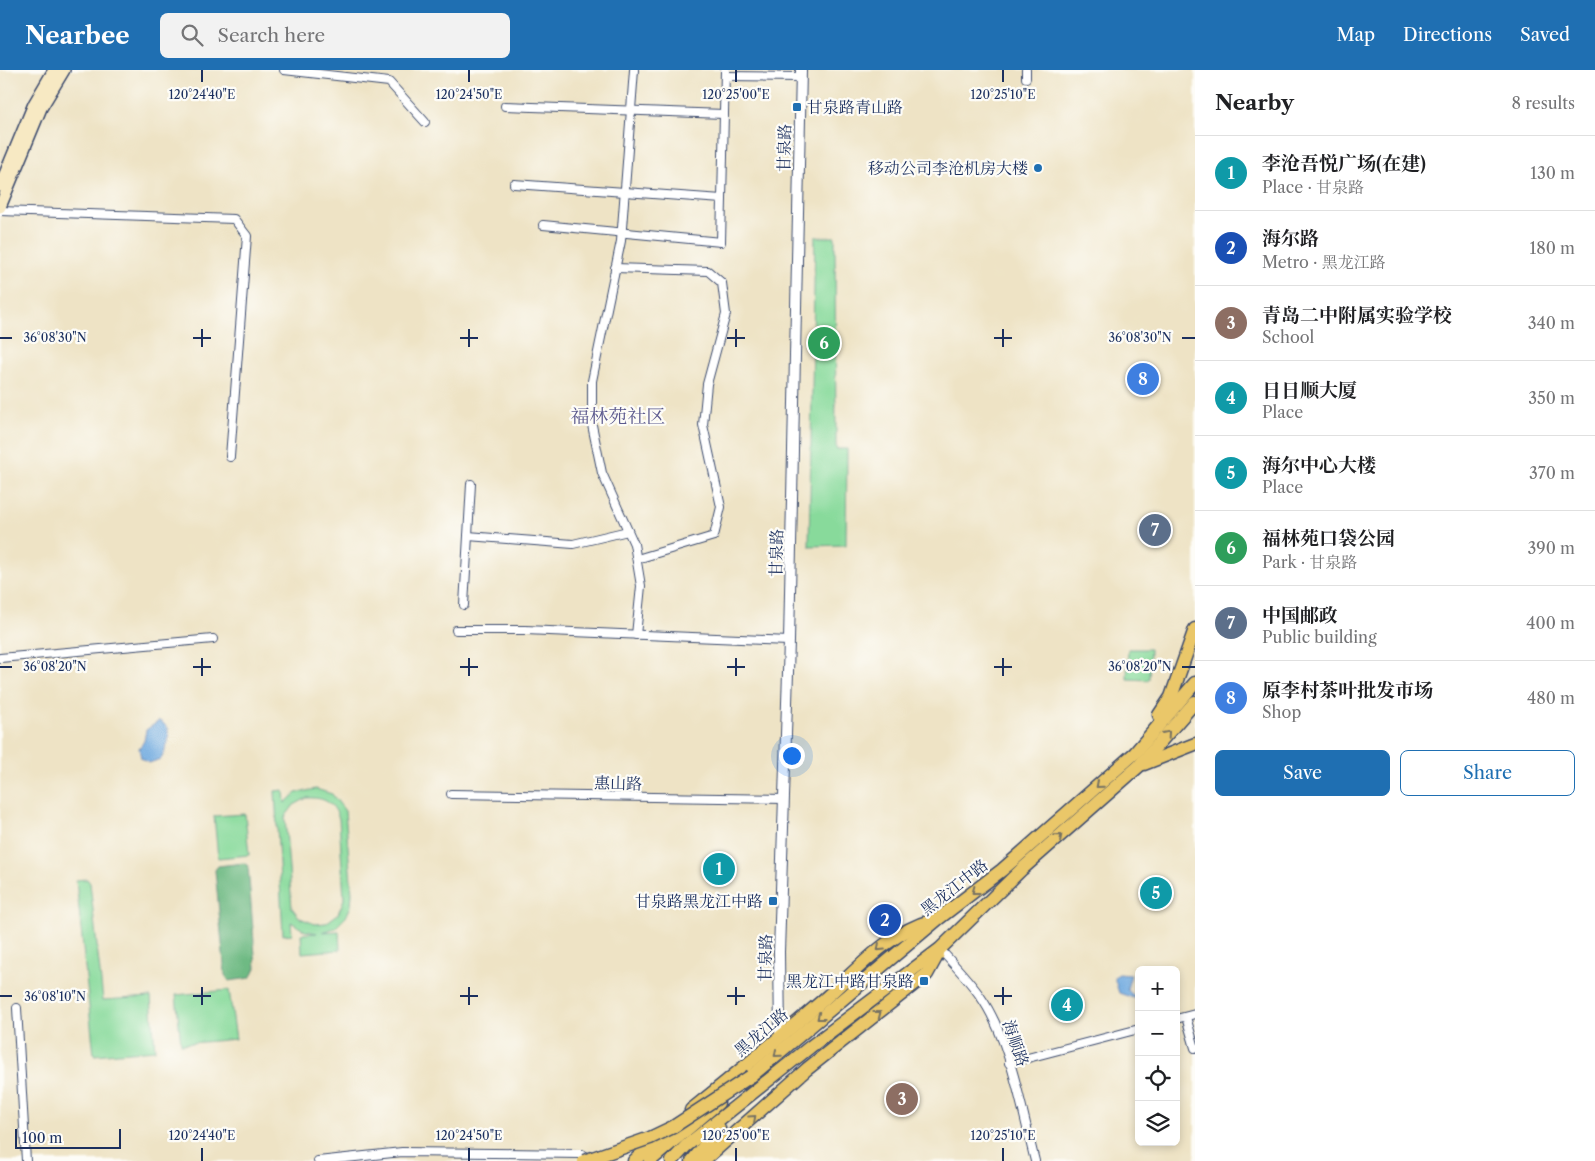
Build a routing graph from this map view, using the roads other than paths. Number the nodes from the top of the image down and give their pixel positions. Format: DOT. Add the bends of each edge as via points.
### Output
graph roads {
  1 [pos="54,70"];
  2 [pos="64,70"];
  3 [pos="284,70"];
  4 [pos="634,70"];
  5 [pos="725,73"];
  6 [pos="801,73"];
  7 [pos="505,106"];
  8 [pos="630,109"];
  9 [pos="724,114"];
  10 [pos="425,122"];
  11 [pos="514,184"];
  12 [pos="624,192"];
  13 [pos="1,198"];
  14 [pos="722,199"];
  15 [pos="543,225"];
  16 [pos="621,232"];
  17 [pos="615,268"];
  18 [pos="230,457"];
  19 [pos="472,484"];
  20 [pos="628,531"];
  21 [pos="468,536"];
  22 [pos="637,559"];
  23 [pos="464,604"];
  24 [pos="1195,629"];
  25 [pos="456,630"];
  26 [pos="636,635"];
  27 [pos="213,639"];
  28 [pos="789,641"];
  29 [pos="0,658"];
  30 [pos="1195,683"];
  31 [pos="1195,702"];
  32 [pos="1195,744"];
  33 [pos="1135,753"];
  34 [pos="1140,766"];
  35 [pos="451,794"];
  36 [pos="784,799"];
  37 [pos="938,919"];
  38 [pos="940,949"];
  39 [pos="17,1008"];
  40 [pos="1195,1014"];
  41 [pos="1186,1017"];
  42 [pos="1180,1018"];
  43 [pos="1135,1030"];
  44 [pos="780,1037"];
  45 [pos="1195,1048"];
  46 [pos="1009,1063"];
  47 [pos="751,1076"];
  48 [pos="744,1100"];
  49 [pos="26,1161"];
  50 [pos="318,1161"];
  51 [pos="584,1161"];
  52 [pos="595,1161"];
  53 [pos="634,1161"];
  54 [pos="650,1161"];
  55 [pos="672,1161"];
  56 [pos="692,1161"];
  57 [pos="703,1161"];
  58 [pos="1035,1161"];
  1 -- 13 [label="main road" via="34,104"];
  2 -- 13 [label="main road" via="41,108"];
  3 -- 10 [label="street" via="389,82"];
  4 -- 8 [label="street"];
  5 -- 6 [label="street"];
  5 -- 9 [label="street"];
  6 -- 28 [label="street, 甘泉路"];
  7 -- 8 [label="street"];
  8 -- 9 [label="street"];
  8 -- 12 [label="street"];
  9 -- 14 [label="street"];
  11 -- 12 [label="street"];
  12 -- 14 [label="street"];
  12 -- 16 [label="street"];
  13 -- 18 [label="street" via="234,219 247,236"];
  14 -- 16 [label="street" via="721,242"];
  15 -- 16 [label="street"];
  16 -- 17 [label="street"];
  17 -- 20 [label="street" via="592,381 592,425 602,473"];
  17 -- 22 [label="street" via="708,271 722,283 726,314 707,384 703,425 721,507 714,536"];
  19 -- 21 [label="street"];
  20 -- 21 [label="street" via="573,544"];
  20 -- 22 [label="street"];
  21 -- 23 [label="street"];
  22 -- 26 [label="street" via="641,586"];
  24 -- 33 [label="highway" via="1171,697"];
  25 -- 26 [label="street"];
  26 -- 28 [label="street"];
  27 -- 29 [label="street"];
  28 -- 36 [label="street, 甘泉路"];
  30 -- 33 [label="highway, 黑龙江中路"];
  34 -- 31 [label="highway, 黑龙江中路, one-way"];
  32 -- 34 [label="highway"];
  33 -- 37 [label="highway, 黑龙江中路, one-way" via="1002,870"];
  38 -- 34 [label="highway, 黑龙江中路, one-way" via="1022,869"];
  35 -- 36 [label="street, 惠山路"];
  36 -- 44 [label="street, 甘泉路"];
  37 -- 44 [label="highway, 黑龙江路, one-way" via="915,926 887,941"];
  37 -- 47 [label="highway, 黑龙江中路, one-way"];
  38 -- 46 [label="street, 海顺路" via="981,997 994,1020"];
  38 -- 48 [label="highway, 黑龙江中路"];
  57 -- 38 [label="highway, 黑龙江中路, one-way" via="807,1068 927,974"];
  39 -- 49 [label="street"];
  40 -- 41 [label="street"];
  41 -- 42 [label="street"];
  41 -- 45 [label="street"];
  43 -- 46 [label="street"];
  44 -- 53 [label="highway, 黑龙江路" via="691,1109"];
  46 -- 58 [label="street, 海顺路"];
  47 -- 51 [label="highway, bridge" via="673,1127"];
  47 -- 54 [label="highway, 黑龙江中路, bridge"];
  48 -- 55 [label="highway, 黑龙江中路"];
  48 -- 56 [label="highway"];
  50 -- 52 [label="street" via="402,1152 582,1154"];
}
